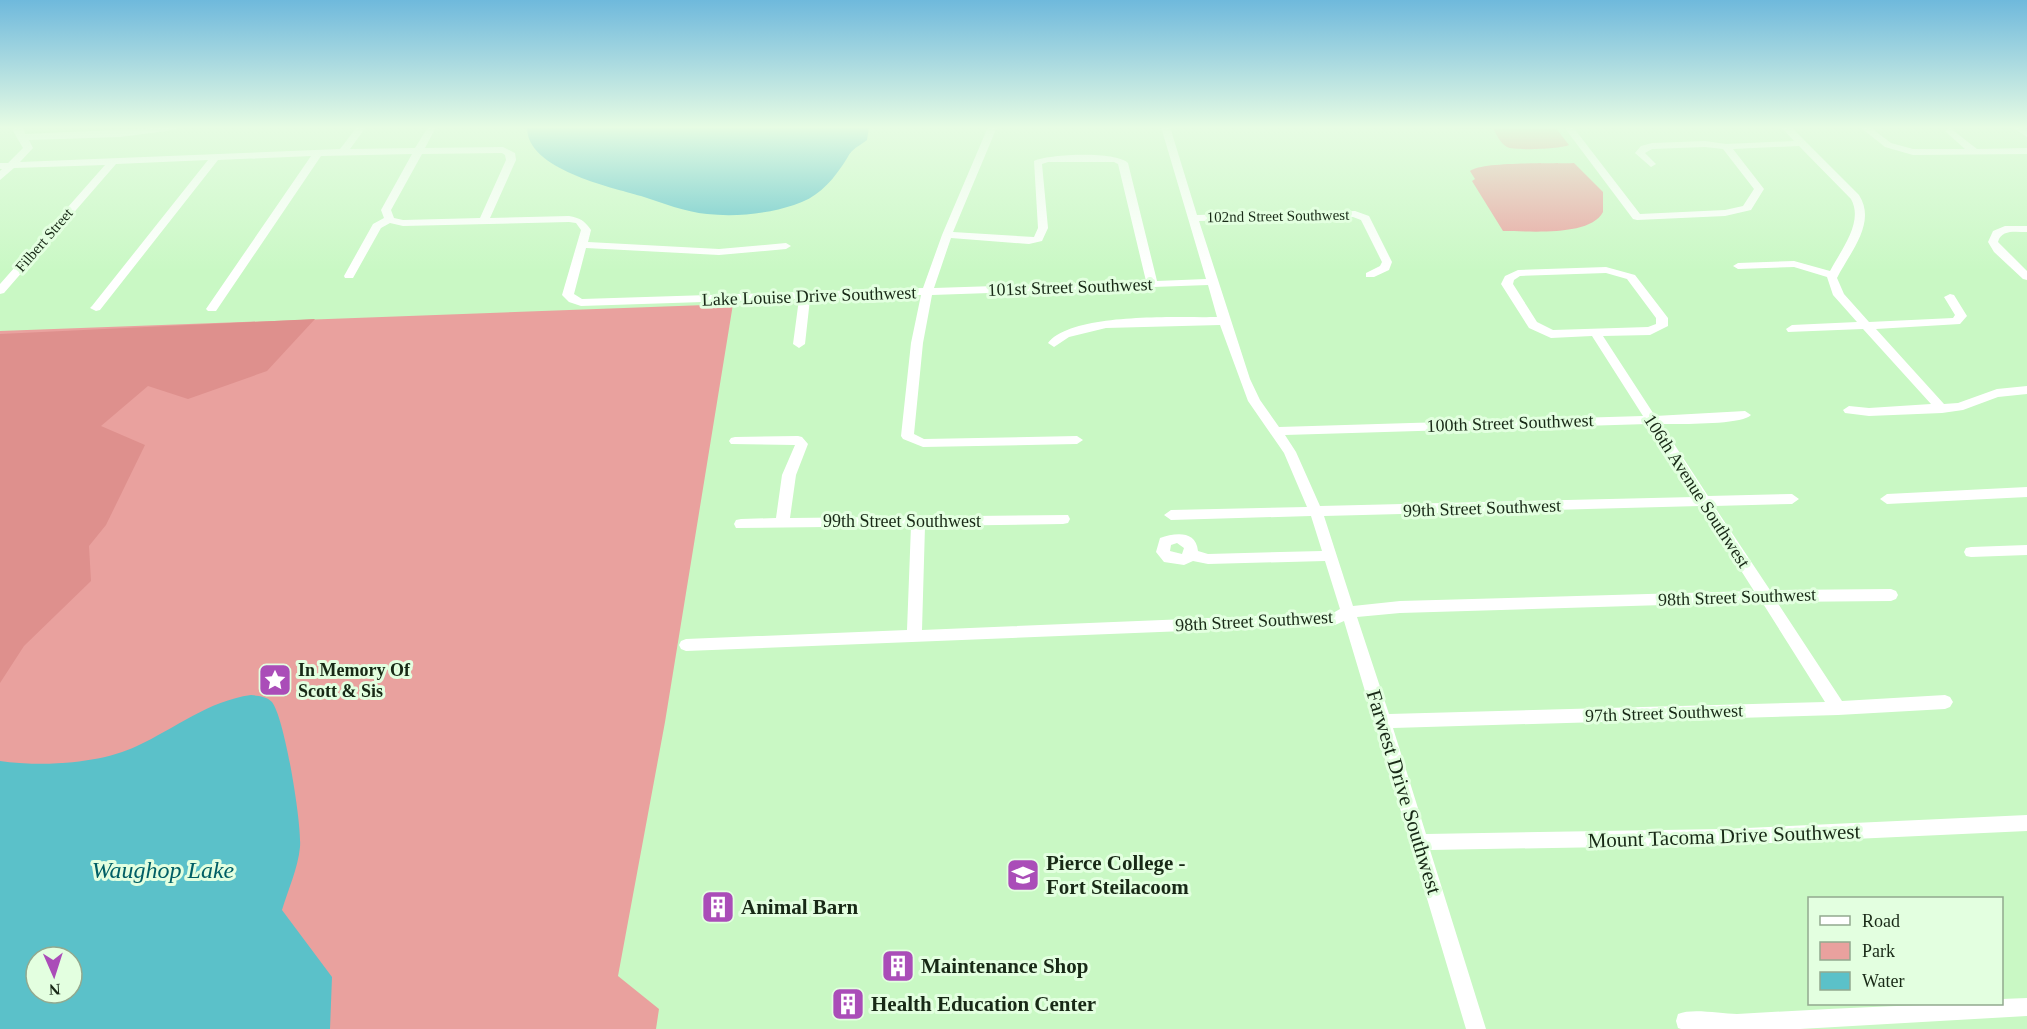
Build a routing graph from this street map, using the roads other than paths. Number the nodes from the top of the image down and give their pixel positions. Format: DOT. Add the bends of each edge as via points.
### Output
graph roads {
  1 [pos="102,175"];
  2 [pos="201,175"];
  3 [pos="303,175"];
  4 [pos="405,175"];
  5 [pos="505,175"];
  6 [pos="972,175"];
  7 [pos="1037,175"];
  8 [pos="1126,175"];
  9 [pos="1181,175"];
  10 [pos="1605,175"];
  11 [pos="1748,175"];
  12 [pos="1833,175"];
  13 [pos="1194,218"];
  14 [pos="389,219"];
  15 [pos="484,220"];
  16 [pos="2027,229"];
  17 [pos="947,235"];
  18 [pos="583,245"];
  19 [pos="786,246"];
  20 [pos="1738,266"];
  21 [pos="1370,275"];
  22 [pos="1833,275"];
  23 [pos="349,276"];
  24 [pos="2027,277"];
  25 [pos="1213,282"];
  26 [pos="1152,283"];
  27 [pos="0,291"];
  28 [pos="927,292"];
  29 [pos="805,296"];
  30 [pos="1950,297"];
  31 [pos="96,308"];
  32 [pos="212,309"];
  33 [pos="1224,321"];
  34 [pos="1866,326"];
  35 [pos="1792,329"];
  36 [pos="1596,334"];
  37 [pos="1054,343"];
  38 [pos="799,344"];
  39 [pos="2027,390"];
  40 [pos="1942,409"];
  41 [pos="1849,410"];
  42 [pos="1744,415"];
  43 [pos="1650,419"];
  44 [pos="1276,431"];
  45 [pos="1077,440"];
  46 [pos="735,441"];
  47 [pos="2024,495"];
  48 [pos="1792,499"];
  49 [pos="1887,499"];
  50 [pos="1703,500"];
  51 [pos="1316,512"];
  52 [pos="1171,515"];
  53 [pos="1064,519"];
  54 [pos="918,522"];
  55 [pos="782,523"];
  56 [pos="741,524"];
  57 [pos="2027,550"];
  58 [pos="1971,552"];
  59 [pos="1191,555"];
  60 [pos="1330,556"];
  61 [pos="1891,595"];
  62 [pos="1765,596"];
  63 [pos="1347,612"];
  64 [pos="914,635"];
  65 [pos="687,645"];
  66 [pos="1945,702"];
  67 [pos="1838,708"];
  68 [pos="1383,721"];
  69 [pos="2027,823"];
  70 [pos="1421,842"];
  71 [pos="2027,1007"];
  72 [pos="1685,1021"];
  73 [pos="1720,1027"];
  74 [pos="1476,1029"];
  1 -- 27 [label="street, Filbert Street"];
  2 -- 31 [label="street"];
  3 -- 32 [label="street"];
  4 -- 14 [label="street" via="386,210"];
  5 -- 15 [label="street"];
  6 -- 17 [label="street, Lake Louise Drive Southwest"];
  7 -- 17 [label="street" via="1043,228 1038,239"];
  8 -- 26 [label="street"];
  9 -- 13 [label="street, Farwest Drive Southwest"];
  10 -- 11 [label="street" via="1636,217 1743,210 1759,189"];
  12 -- 22 [label="street" via="1855,197 1861,213 1858,227"];
  13 -- 21 [label="street, 102nd Street Southwest" via="1340,213 1361,216 1387,262 1385,268"];
  13 -- 25 [label="street, Farwest Drive Southwest"];
  14 -- 15 [label="street" via="404,223"];
  14 -- 23 [label="street" via="377,226"];
  15 -- 18 [label="street" via="578,220 585,226"];
  16 -- 24 [label="street" via="1999,230 1993,243"];
  17 -- 28 [label="street, Lake Louise Drive Southwest"];
  18 -- 19 [label="street" via="719,252"];
  18 -- 29 [label="street, Lake Louise Drive Southwest" via="568,290 570,298 581,303"];
  20 -- 22 [label="street" via="1794,264"];
  22 -- 34 [label="street" via="1839,296"];
  25 -- 26 [label="street, 101st Street Southwest"];
  25 -- 33 [label="street, Farwest Drive Southwest"];
  26 -- 28 [label="street, 101st Street Southwest"];
  28 -- 29 [label="street, Lake Louise Drive Southwest"];
  28 -- 45 [label="street" via="906,432 910,440"];
  29 -- 38 [label="street"];
  30 -- 34 [label="street" via="1960,313 1961,318 1956,321"];
  33 -- 37 [label="street" via="1095,326 1072,331"];
  33 -- 44 [label="street, Farwest Drive Southwest" via="1249,391"];
  34 -- 35 [label="street"];
  34 -- 40 [label="street"];
  36 -- 36 [label="street" via="1650,331 1662,326 1662,318 1631,277 1623,273 1518,273 1509,278 1508,287 1533,325 1557,335"];
  36 -- 43 [label="street, 106th Avenue Southwest"];
  39 -- 40 [label="street" via="1997,393 1967,406"];
  40 -- 41 [label="street"];
  42 -- 43 [label="street, 100th Street Southwest"];
  43 -- 44 [label="street, 100th Street Southwest"];
  43 -- 50 [label="street, 106th Avenue Southwest"];
  44 -- 51 [label="street, Farwest Drive Southwest" via="1290,452"];
  46 -- 55 [label="street" via="801,442 789,475"];
  47 -- 49 [label="street"];
  48 -- 50 [label="street, 99th Street Southwest"];
  50 -- 51 [label="street, 99th Street Southwest"];
  50 -- 62 [label="street, 106th Avenue Southwest"];
  51 -- 52 [label="street, 99th Street Southwest"];
  51 -- 60 [label="street, Farwest Drive Southwest"];
  53 -- 54 [label="street, 99th Street Southwest"];
  54 -- 55 [label="street, 99th Street Southwest"];
  54 -- 64 [label="street"];
  55 -- 56 [label="street, 99th Street Southwest"];
  57 -- 58 [label="street"];
  59 -- 60 [label="street" via="1208,559"];
  60 -- 63 [label="street, Farwest Drive Southwest"];
  61 -- 62 [label="street, 98th Street Southwest"];
  62 -- 63 [label="street, 98th Street Southwest"];
  62 -- 67 [label="street, 106th Avenue Southwest"];
  63 -- 64 [label="street, 98th Street Southwest" via="1335,619"];
  63 -- 68 [label="street, Farwest Drive Southwest"];
  64 -- 65 [label="street, 98th Street Southwest"];
  66 -- 67 [label="street, 97th Street Southwest"];
  67 -- 68 [label="street, 97th Street Southwest"];
  68 -- 70 [label="street, Farwest Drive Southwest"];
  69 -- 70 [label="street, Mount Tacoma Drive Southwest" via="1656,840"];
  70 -- 74 [label="street, Farwest Drive Southwest"];
  71 -- 73 [label="street"];
  72 -- 73 [label="street" via="1704,1021"];
}
